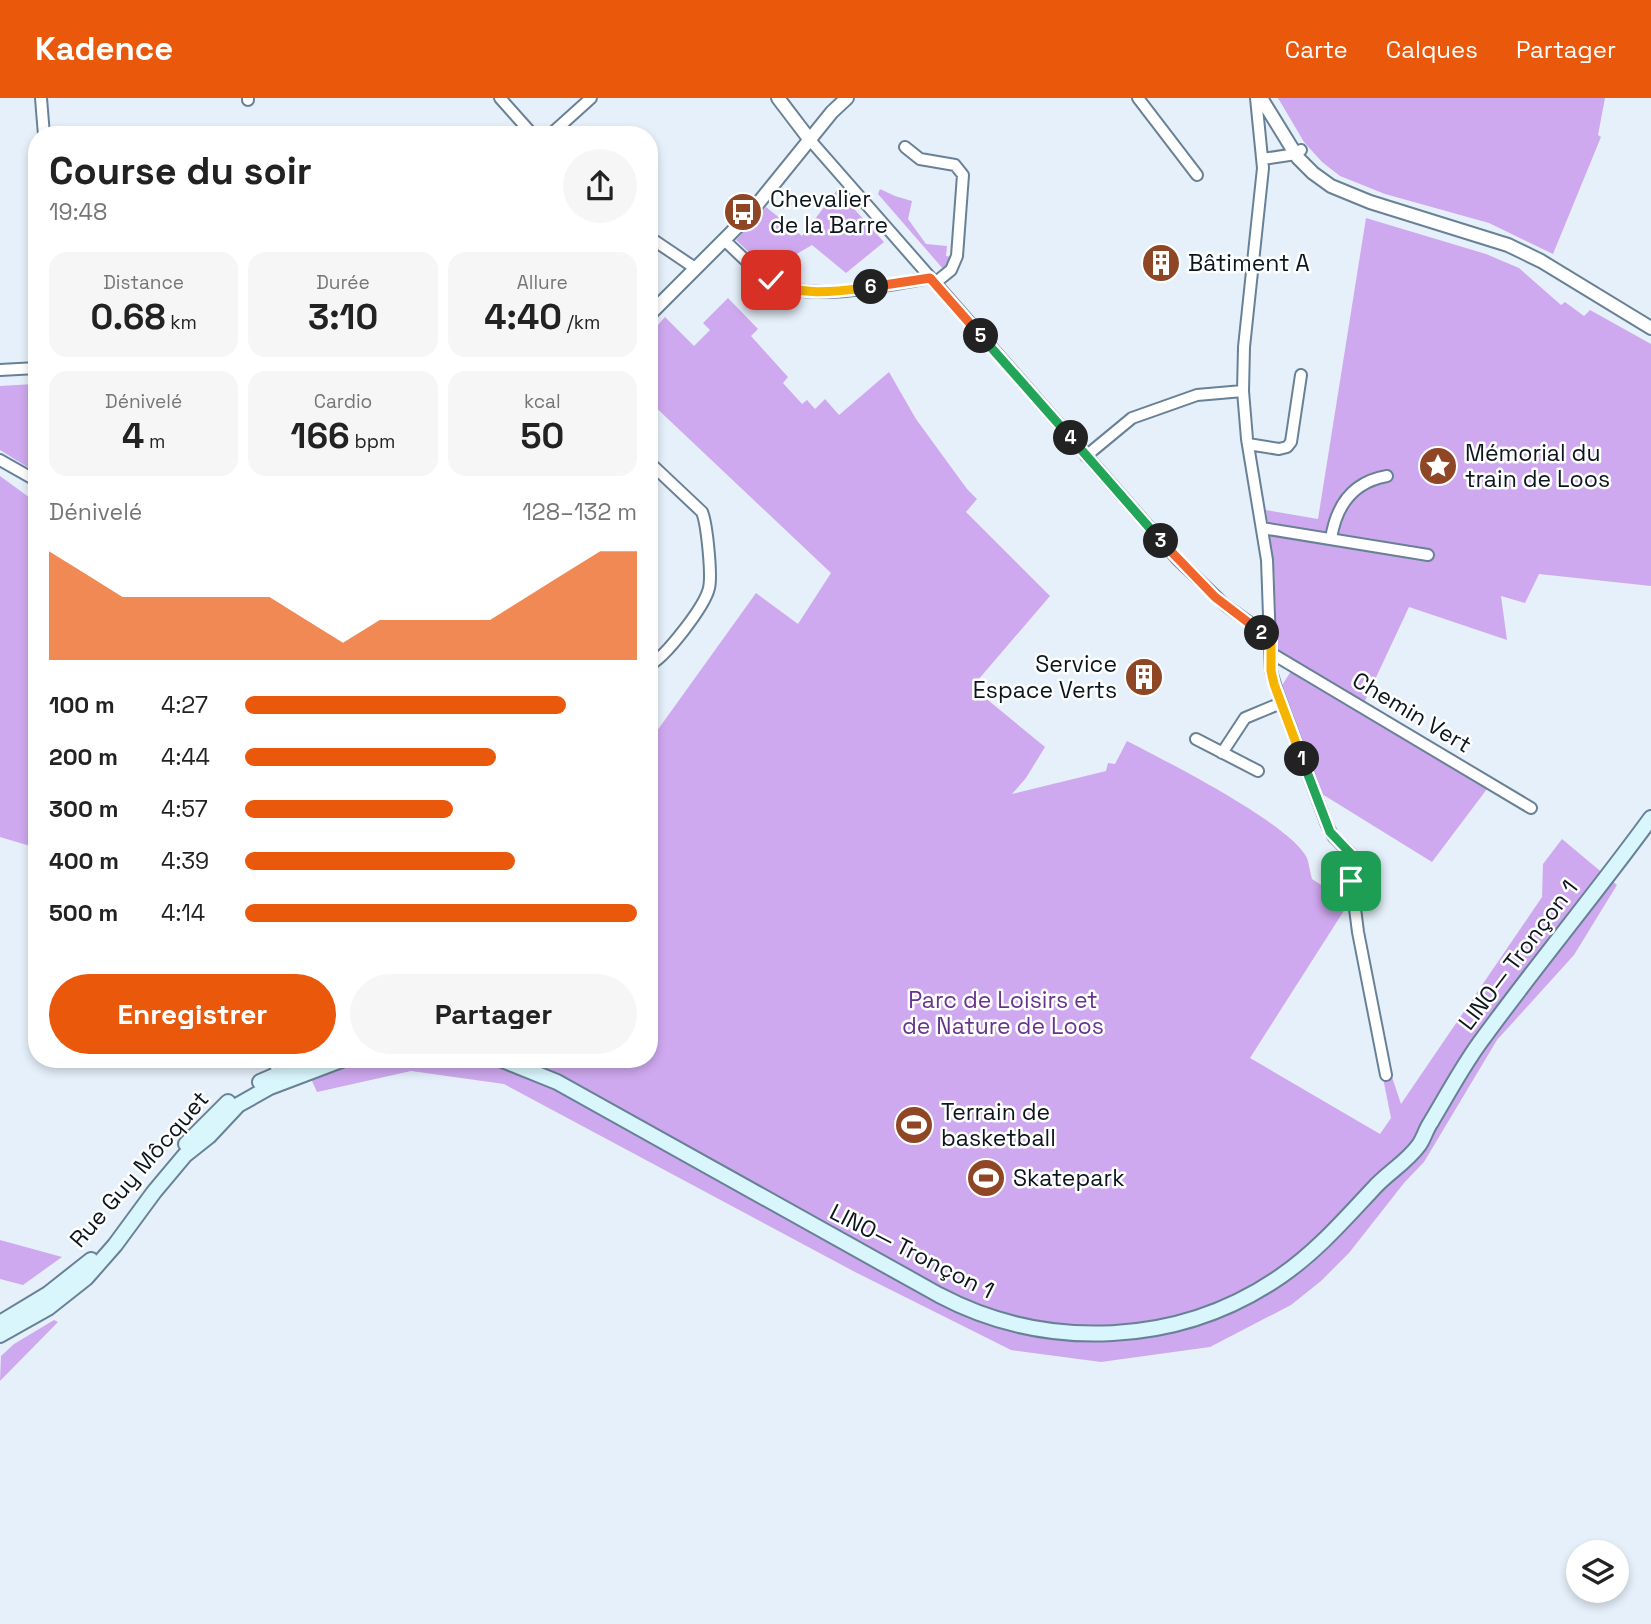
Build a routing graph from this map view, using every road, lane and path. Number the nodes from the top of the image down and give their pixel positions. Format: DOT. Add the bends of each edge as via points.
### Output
graph roads {
  1 [pos="41,98"];
  2 [pos="500,98"];
  3 [pos="591,98"];
  4 [pos="778,98"];
  5 [pos="847,98"];
  6 [pos="1138,98"];
  7 [pos="1259,98"];
  8 [pos="1270,98"];
  9 [pos="43,126"];
  10 [pos="525,126"];
  11 [pos="560,126"];
  12 [pos="810,140"];
  13 [pos="905,147"];
  14 [pos="1298,152"];
  15 [pos="1263,159"];
  16 [pos="1197,175"];
  17 [pos="724,240"];
  18 [pos="658,243"];
  19 [pos="695,268"];
  20 [pos="932,280"];
  21 [pos="658,306"];
  22 [pos="1651,328"];
  23 [pos="28,368"];
  24 [pos="0,370"];
  25 [pos="1301,375"];
  26 [pos="1242,391"];
  27 [pos="1248,444"];
  28 [pos="1086,456"];
  29 [pos="0,460"];
  30 [pos="658,470"];
  31 [pos="28,476"];
  32 [pos="1387,476"];
  33 [pos="1262,528"];
  34 [pos="1331,539"];
  35 [pos="1429,555"];
  36 [pos="1271,638"];
  37 [pos="1271,653"];
  38 [pos="658,660"];
  39 [pos="1281,703"];
  40 [pos="1196,739"];
  41 [pos="1222,753"];
  42 [pos="1258,771"];
  43 [pos="1531,808"];
  44 [pos="1651,818"];
  45 [pos="304,1068"];
  46 [pos="522,1068"];
  47 [pos="286,1072"];
  48 [pos="1386,1075"];
  49 [pos="0,1322"];
  50 [pos="0,1335"];
  1 -- 9 [label="street"];
  2 -- 10 [label="street"];
  3 -- 11 [label="street"];
  4 -- 12 [label="street"];
  5 -- 12 [label="street"];
  6 -- 16 [label="street"];
  7 -- 14 [label="street"];
  7 -- 15 [label="street"];
  8 -- 14 [label="street"];
  12 -- 17 [label="street"];
  12 -- 20 [label="street"];
  13 -- 20 [label="street" via="920,159 955,165 963,175 957,256 951,270"];
  14 -- 15 [label="street"];
  14 -- 22 [label="street" via="1313,173 1343,192 1508,245"];
  15 -- 26 [label="street"];
  17 -- 19 [label="street"];
  17 -- 20 [label="street" via="771,280 793,289 845,291"];
  18 -- 19 [label="street"];
  19 -- 21 [label="street"];
  20 -- 28 [label="street"];
  23 -- 24 [label="street"];
  25 -- 27 [label="street" via="1291,442 1279,449"];
  26 -- 27 [label="street"];
  26 -- 28 [label="street" via="1197,396 1132,418"];
  27 -- 33 [label="street"];
  28 -- 36 [label="street" via="1206,589"];
  29 -- 31 [label="street"];
  30 -- 38 [label="street" via="702,512 709,582 698,610"];
  32 -- 34 [label="street" via="1350,493 1336,516"];
  33 -- 34 [label="street"];
  33 -- 36 [label="street"];
  34 -- 35 [label="street"];
  36 -- 37 [label="street"];
  37 -- 39 [label="street"];
  37 -- 43 [label="street, Chemin Vert"];
  39 -- 41 [label="street" via="1245,718"];
  39 -- 48 [label="street" via="1330,832 1352,857 1357,925"];
  40 -- 41 [label="street"];
  41 -- 42 [label="street"];
  44 -- 46 [label="main road, LINO— Tronçon 1" via="1482,1040 1417,1148 1279,1278 1191,1320 1105,1334 1058,1332 995,1319 948,1300 557,1082"];
  45 -- 47 [label="main road"];
  47 -- 49 [label="main road, Rue Guy Môcquet" via="244,1091 223,1107 177,1154 119,1231 83,1267 32,1305"];
  47 -- 50 [label="main road, Rue Guy Môcquet" via="239,1105 190,1151 79,1284 39,1314"];
}
